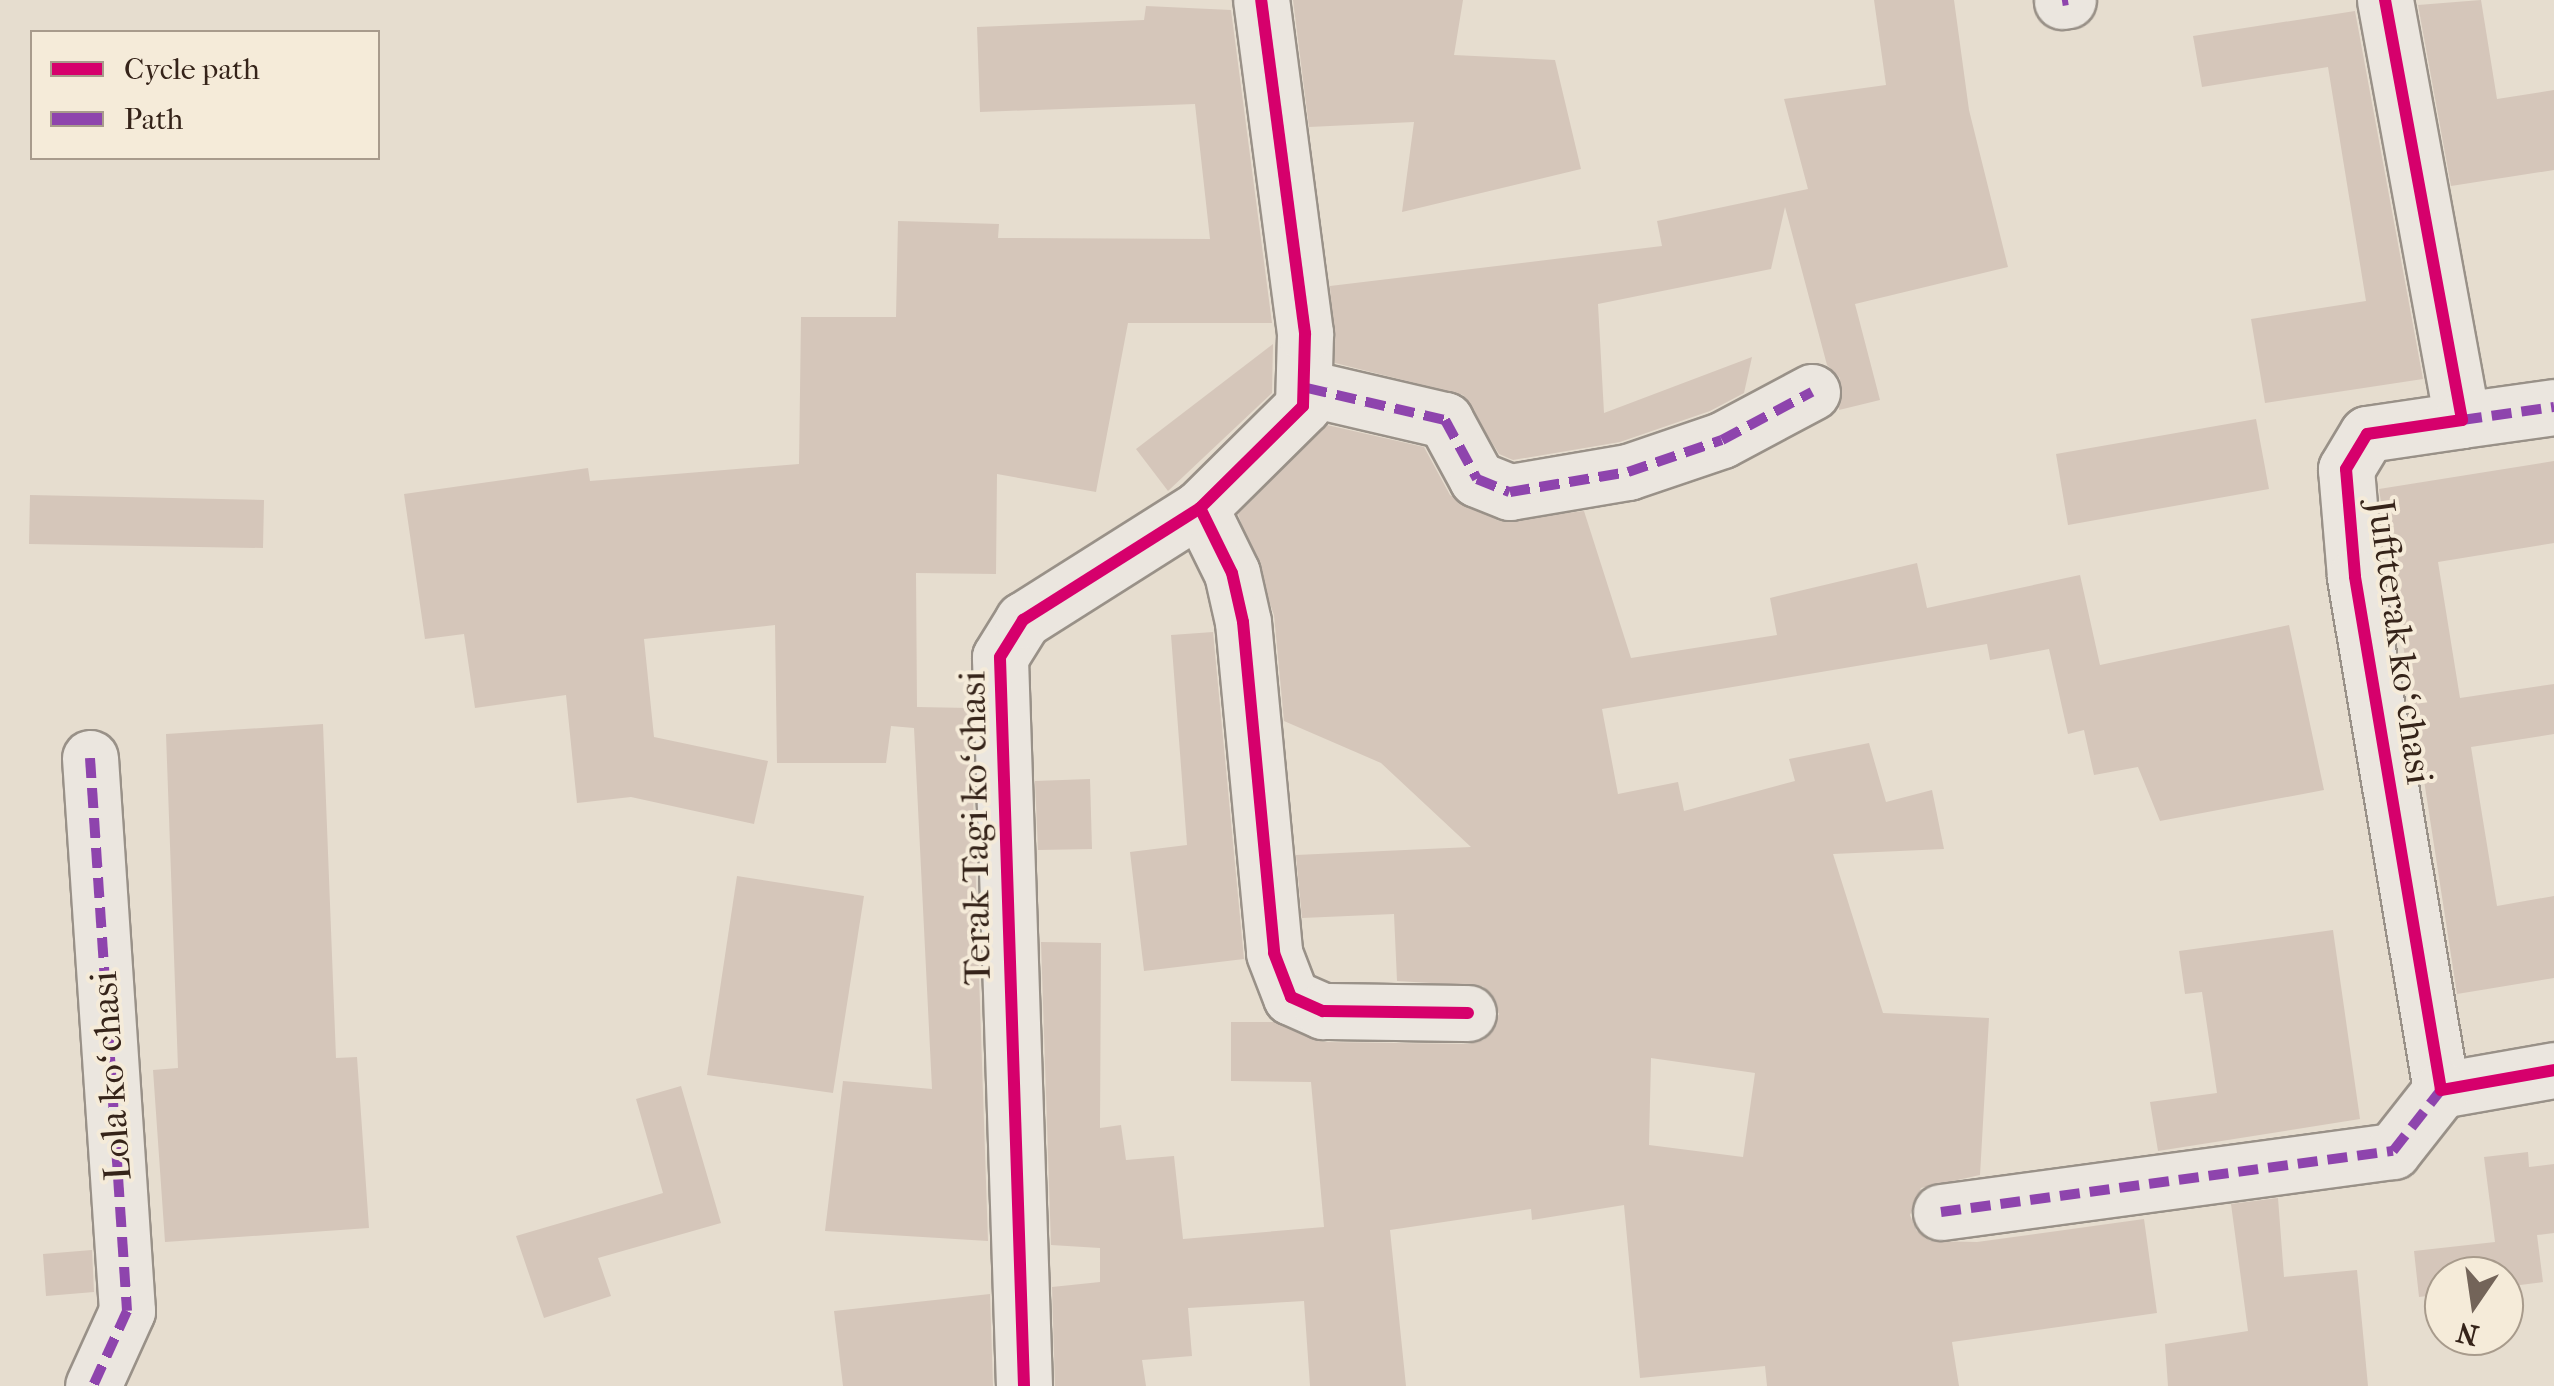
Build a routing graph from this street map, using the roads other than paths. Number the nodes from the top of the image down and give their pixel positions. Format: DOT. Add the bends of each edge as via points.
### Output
graph roads {
  1 [pos="1261,0"];
  2 [pos="2386,0"];
  3 [pos="1307,388"];
  4 [pos="1812,392"];
  5 [pos="2554,407"];
  6 [pos="2462,420"];
  7 [pos="1200,508"];
  8 [pos="90,758"];
  9 [pos="1468,1014"];
  10 [pos="2554,1070"];
  11 [pos="2441,1090"];
  12 [pos="1941,1212"];
  13 [pos="93,1386"];
  14 [pos="1024,1386"];
  1 -- 3 [label="street"];
  2 -- 6 [label="street"];
  3 -- 4 [label="street" via="1445,420 1478,479 1510,492 1628,472 1722,440"];
  3 -- 7 [label="street, Terak Tagi koʻchasi" via="1288,430"];
  5 -- 6 [label="street"];
  6 -- 11 [label="street, Juftterak koʻchasi" via="2366,434 2346,468 2356,577"];
  7 -- 9 [label="street" via="1232,573 1243,622 1274,954 1290,997 1324,1011"];
  7 -- 14 [label="street, Terak Tagi koʻchasi" via="1024,620 1000,658"];
  8 -- 13 [label="street, Lola koʻchasi" via="128,1312"];
  10 -- 11 [label="street"];
  11 -- 12 [label="street" via="2393,1151"];
}
